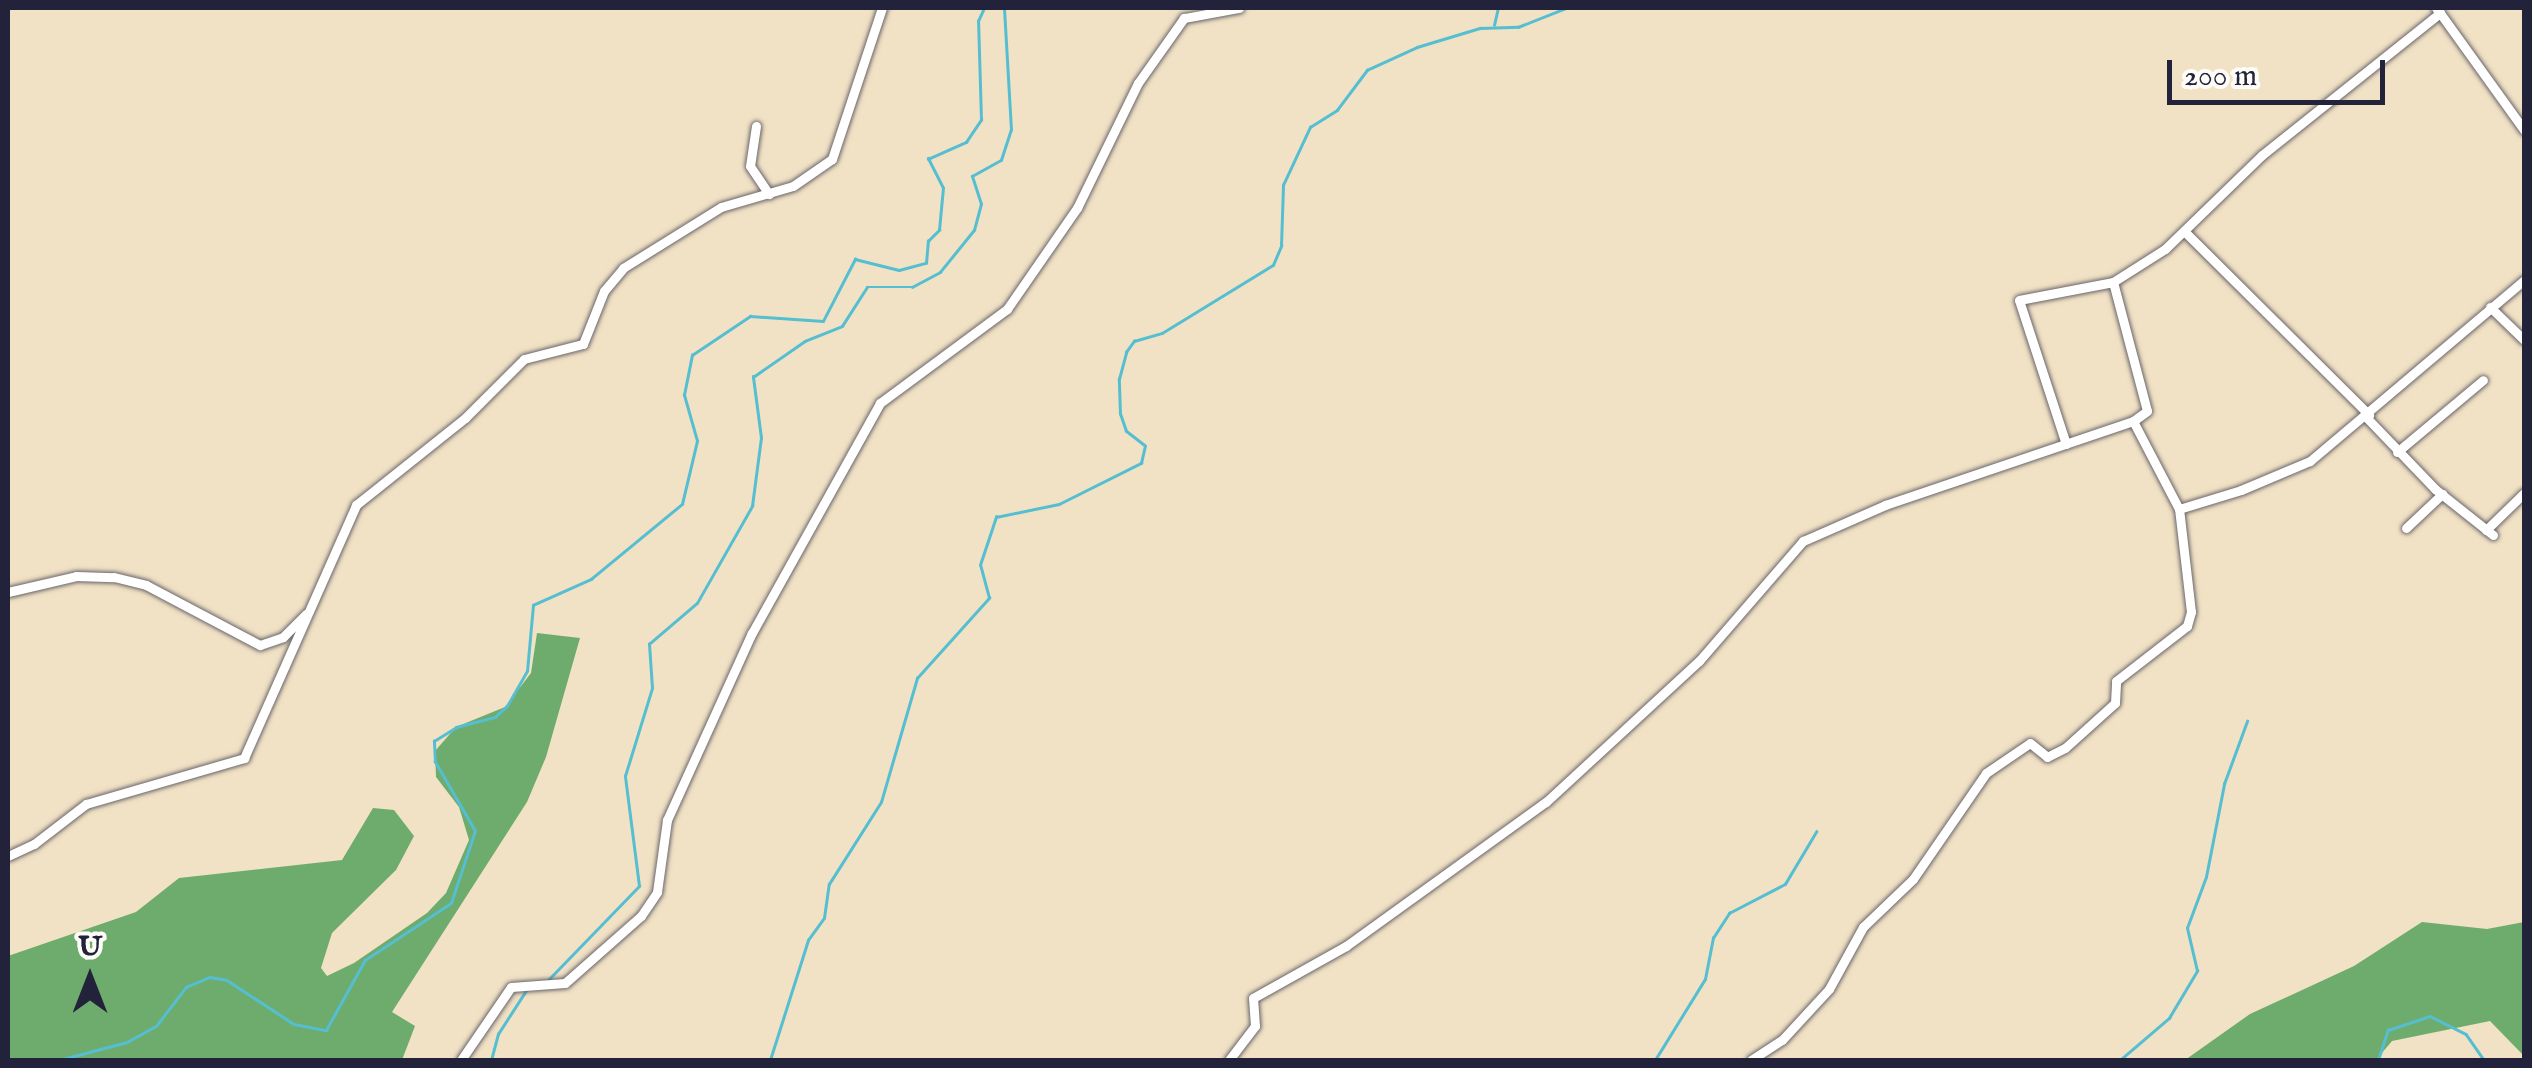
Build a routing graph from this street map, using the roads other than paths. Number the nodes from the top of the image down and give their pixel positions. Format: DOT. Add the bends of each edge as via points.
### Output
graph roads {
  1 [pos="882,8"];
  2 [pos="1239,8"];
  3 [pos="2438,10"];
  4 [pos="756,126"];
  5 [pos="2524,130"];
  6 [pos="769,194"];
  7 [pos="2184,231"];
  8 [pos="2524,280"];
  9 [pos="2112,282"];
  10 [pos="2490,306"];
  11 [pos="2524,340"];
  12 [pos="2483,380"];
  13 [pos="2368,416"];
  14 [pos="2133,420"];
  15 [pos="2066,444"];
  16 [pos="2397,452"];
  17 [pos="2524,493"];
  18 [pos="2442,494"];
  19 [pos="2179,509"];
  20 [pos="2406,528"];
  21 [pos="8,592"];
  22 [pos="308,613"];
  23 [pos="8,856"];
  24 [pos="461,1060"];
  25 [pos="1229,1060"];
  26 [pos="1751,1060"];
  1 -- 6 [label="street" via="838,150 810,176"];
  2 -- 24 [label="street" via="1184,18 1138,82 1077,208 1007,308 880,403 752,633 667,820 657,892 641,916 565,983 512,986"];
  3 -- 5 [label="street"];
  3 -- 7 [label="street" via="2262,155"];
  4 -- 6 [label="street" via="750,166"];
  6 -- 22 [label="street" via="721,208 623,268 604,291 584,344 524,360 465,418 375,488 356,506"];
  7 -- 9 [label="street"];
  7 -- 13 [label="street"];
  8 -- 10 [label="street"];
  9 -- 14 [label="street" via="2147,410"];
  9 -- 15 [label="street" via="2017,303"];
  10 -- 11 [label="street"];
  10 -- 13 [label="street"];
  12 -- 16 [label="street"];
  13 -- 16 [label="street"];
  13 -- 19 [label="street" via="2278,476"];
  14 -- 15 [label="street"];
  14 -- 19 [label="street"];
  15 -- 25 [label="street" via="1885,505 1802,541 1700,660 1546,802 1376,926 1253,998 1255,1026"];
  16 -- 18 [label="street"];
  17 -- 18 [label="street" via="2489,532"];
  18 -- 20 [label="street"];
  19 -- 26 [label="street" via="2192,612 2187,626 2116,681 2115,703 2065,748 2047,757 2030,743 1986,773 1913,879 1871,917 1829,989 1782,1040"];
  21 -- 22 [label="street" via="76,576 114,577 146,585 260,645 282,637"];
  22 -- 23 [label="street" via="244,758 86,804"];
}
